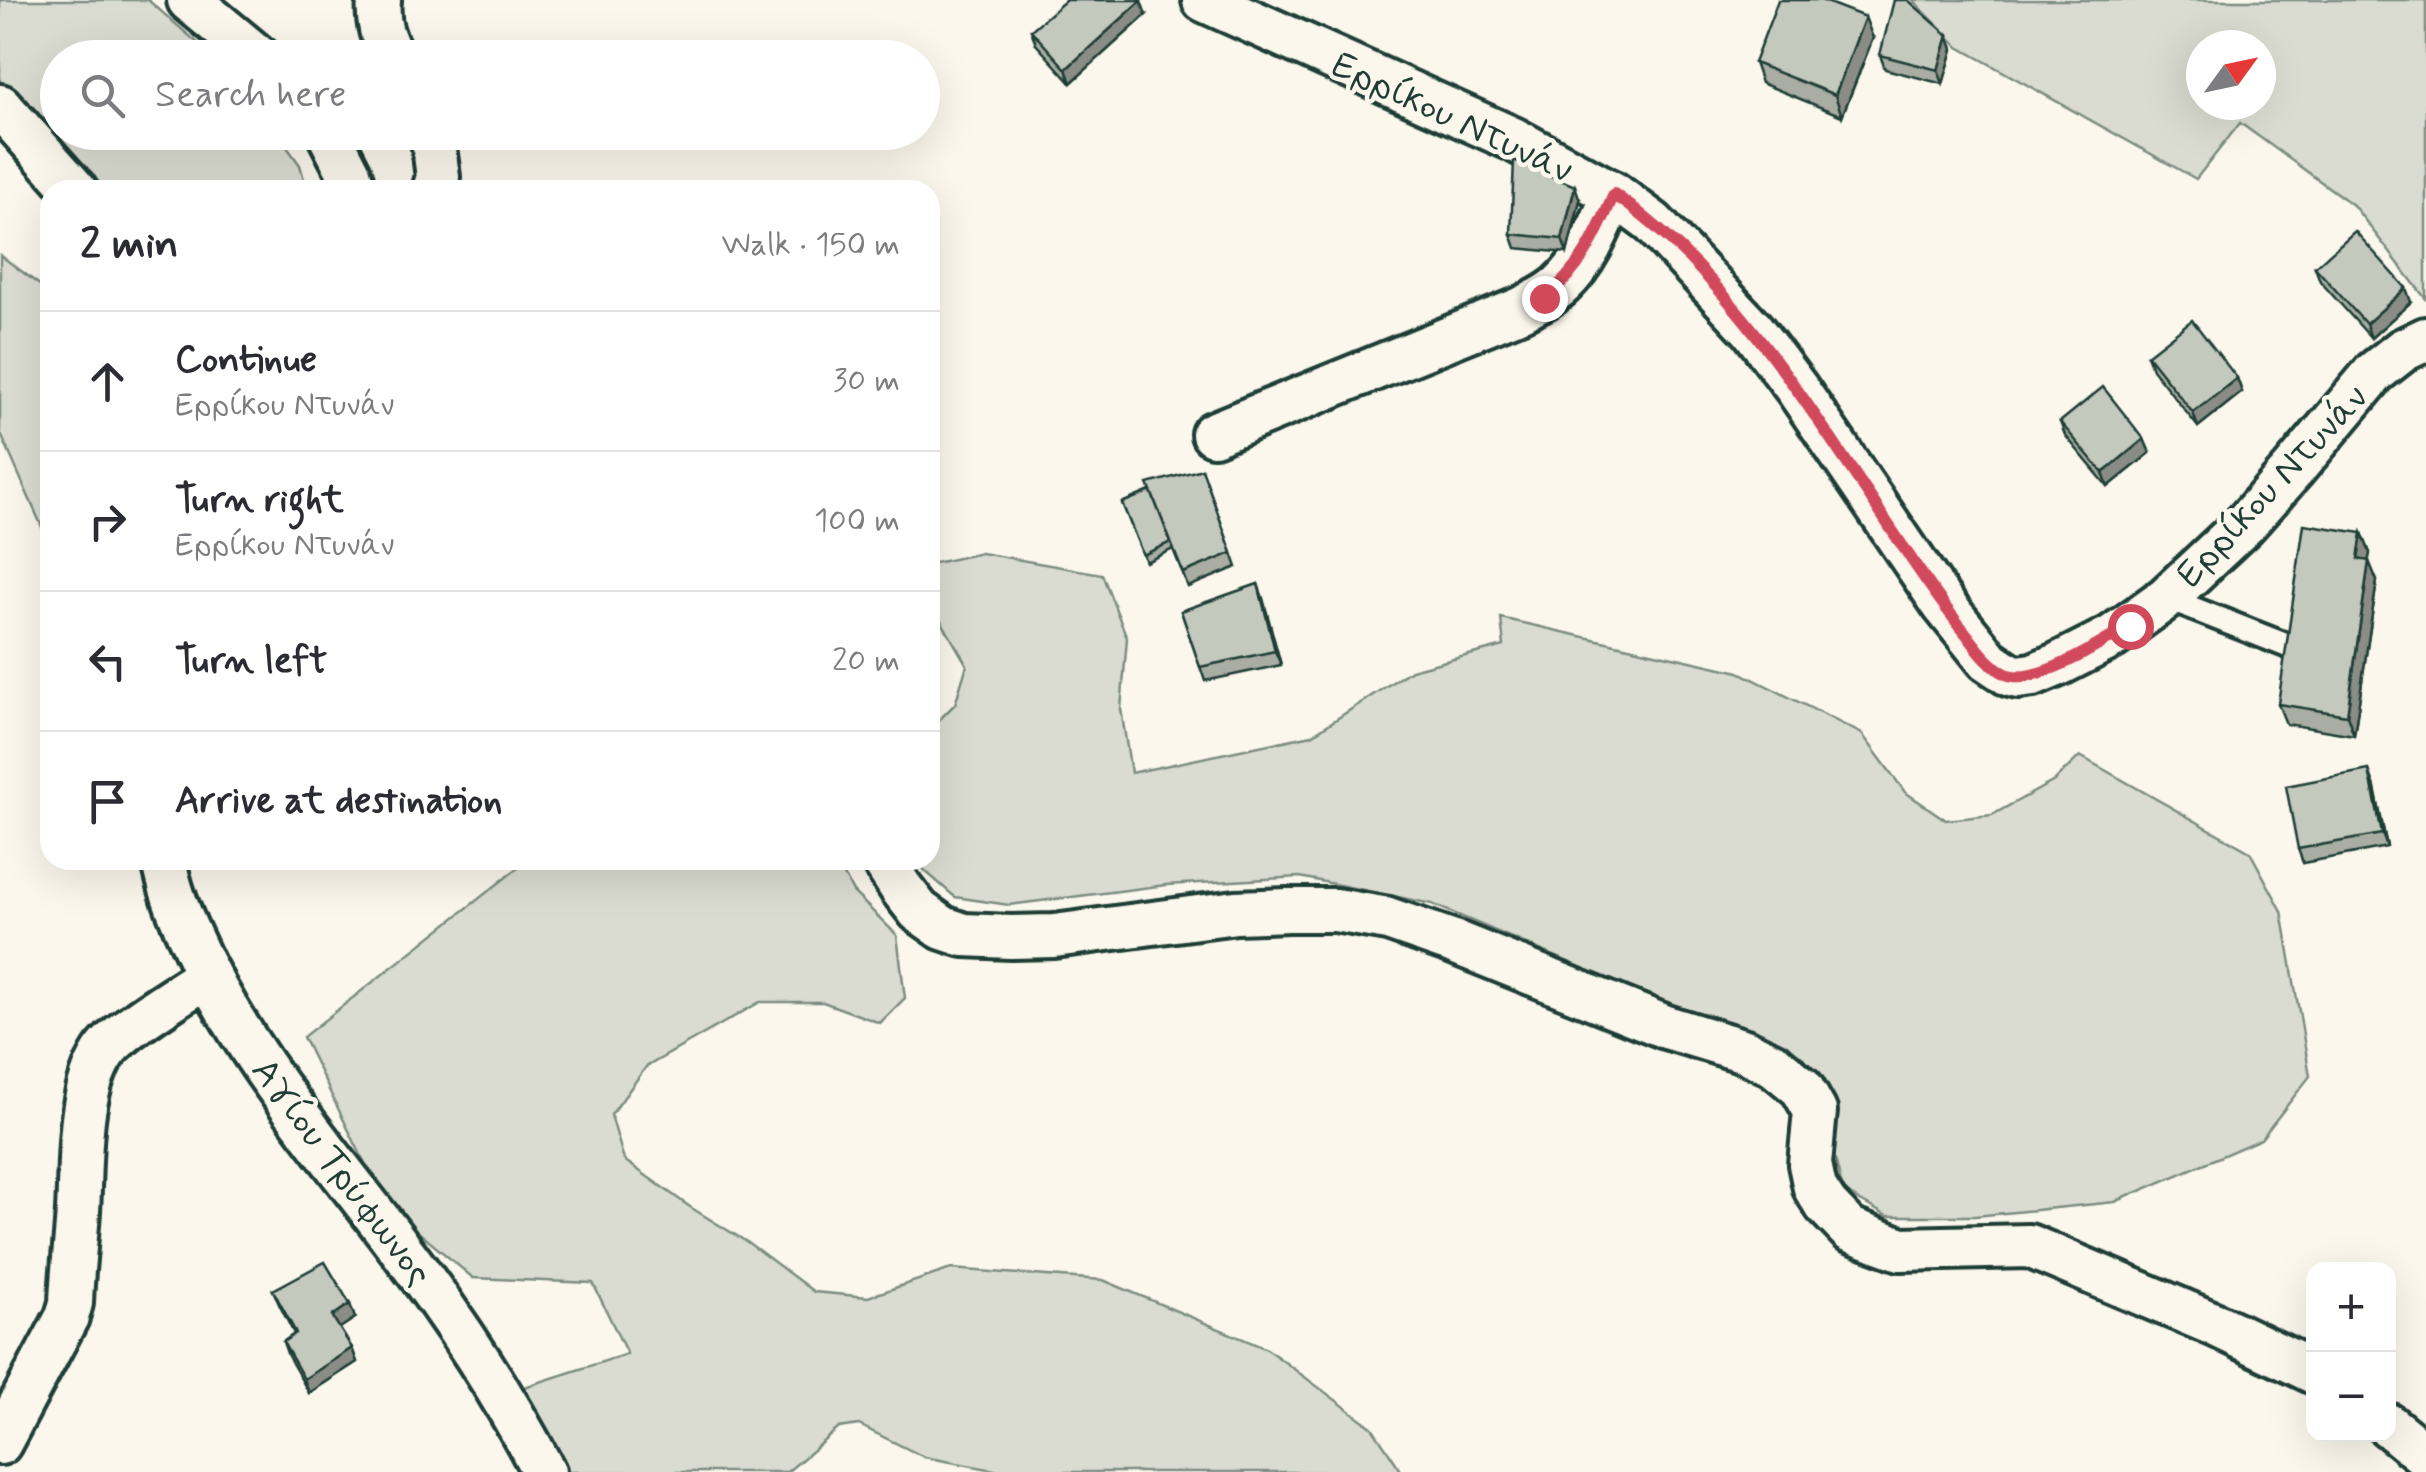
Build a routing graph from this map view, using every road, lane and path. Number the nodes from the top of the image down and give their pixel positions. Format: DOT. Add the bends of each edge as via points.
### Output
graph roads {
  1 [pos="189,0"];
  2 [pos="379,0"];
  3 [pos="1204,0"];
  4 [pos="237,40"];
  5 [pos="384,40"];
  6 [pos="0,106"];
  7 [pos="337,150"];
  8 [pos="434,150"];
  9 [pos="66,180"];
  10 [pos="351,180"];
  11 [pos="437,180"];
  12 [pos="1614,194"];
  13 [pos="2426,339"];
  14 [pos="1213,434"];
  15 [pos="2166,598"];
  16 [pos="2293,648"];
  17 [pos="167,870"];
  18 [pos="889,870"];
  19 [pos="207,976"];
  20 [pos="2306,1368"];
  21 [pos="2396,1432"];
  22 [pos="0,1443"];
  23 [pos="2426,1456"];
  24 [pos="544,1472"];
  1 -- 4 [label="street"];
  2 -- 5 [label="street"];
  3 -- 12 [label="street, Ερρίκου Ντυνάν" via="1512,138"];
  6 -- 9 [label="street"];
  7 -- 10 [label="street"];
  8 -- 11 [label="street"];
  12 -- 14 [label="street" via="1575,269 1544,298"];
  12 -- 15 [label="street, Ερρίκου Ντυνάν" via="1675,245 1752,329 1943,604 2001,671 2022,677 2059,664"];
  13 -- 15 [label="street, Ερρίκου Ντυνάν" via="2374,372 2266,501"];
  15 -- 16 [label="lane"];
  17 -- 19 [label="street, Αγίου Τρύφωνος"];
  18 -- 20 [label="street" via="919,910 964,934 1054,936 1236,912 1317,909 1405,924 1774,1065 1802,1088 1815,1111 1815,1188 1850,1230 1901,1249 2028,1246"];
  19 -- 22 [label="street" via="118,1038 99,1063 83,1127 71,1303"];
  19 -- 24 [label="street, Αγίου Τρύφωνος" via="276,1086 460,1329"];
  21 -- 23 [label="street"];
}
